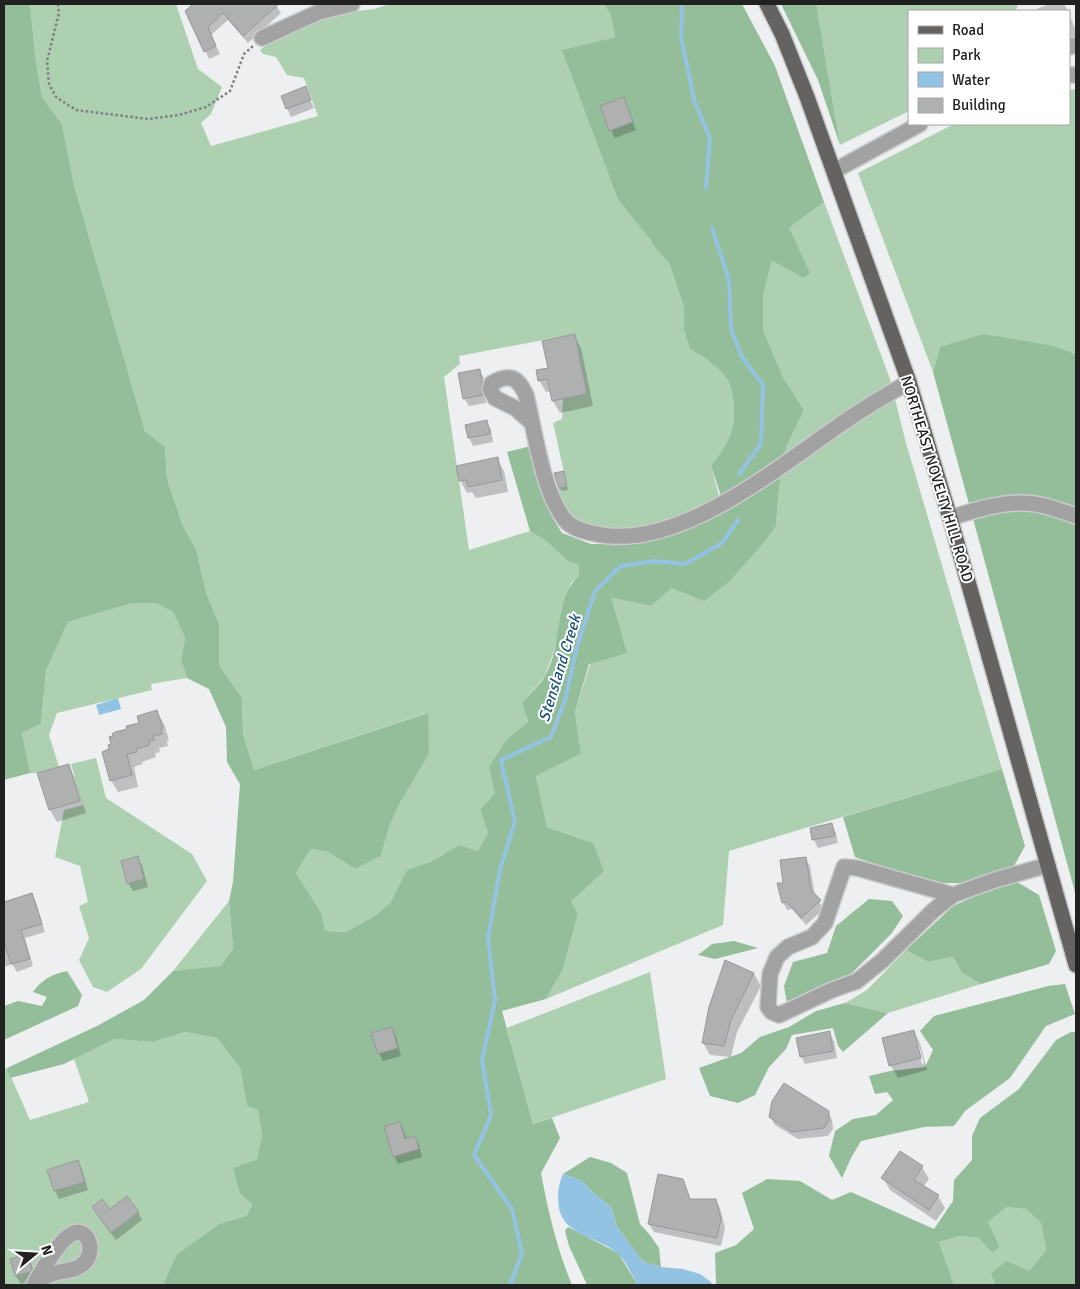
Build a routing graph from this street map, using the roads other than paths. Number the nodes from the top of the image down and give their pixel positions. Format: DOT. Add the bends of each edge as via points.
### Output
graph roads {
  1 [pos="352,4"];
  2 [pos="768,4"];
  3 [pos="262,38"];
  4 [pos="918,125"];
  5 [pos="834,171"];
  6 [pos="909,382"];
  7 [pos="532,423"];
  8 [pos="1076,516"];
  9 [pos="950,518"];
  10 [pos="1048,865"];
  11 [pos="952,895"];
  12 [pos="1076,965"];
  1 -- 3 [label="street" via="319,12"];
  2 -- 5 [label="main road, NORTHEAST NOVELTY HILL ROAD"];
  4 -- 5 [label="street"];
  5 -- 6 [label="main road, NORTHEAST NOVELTY HILL ROAD"];
  6 -- 7 [label="street" via="849,418 736,498 667,528 638,535 603,536 580,530 566,522 550,494"];
  6 -- 9 [label="main road, NORTHEAST NOVELTY HILL ROAD"];
  8 -- 9 [label="street" via="1025,503"];
  9 -- 10 [label="main road, NORTHEAST NOVELTY HILL ROAD"];
  10 -- 11 [label="street"];
  10 -- 12 [label="main road, NORTHEAST NOVELTY HILL ROAD"];
  11 -- 11 [label="street" via="844,867 825,923 812,937 788,947 777,957 770,974 768,1007 779,1015 857,982"];
}
